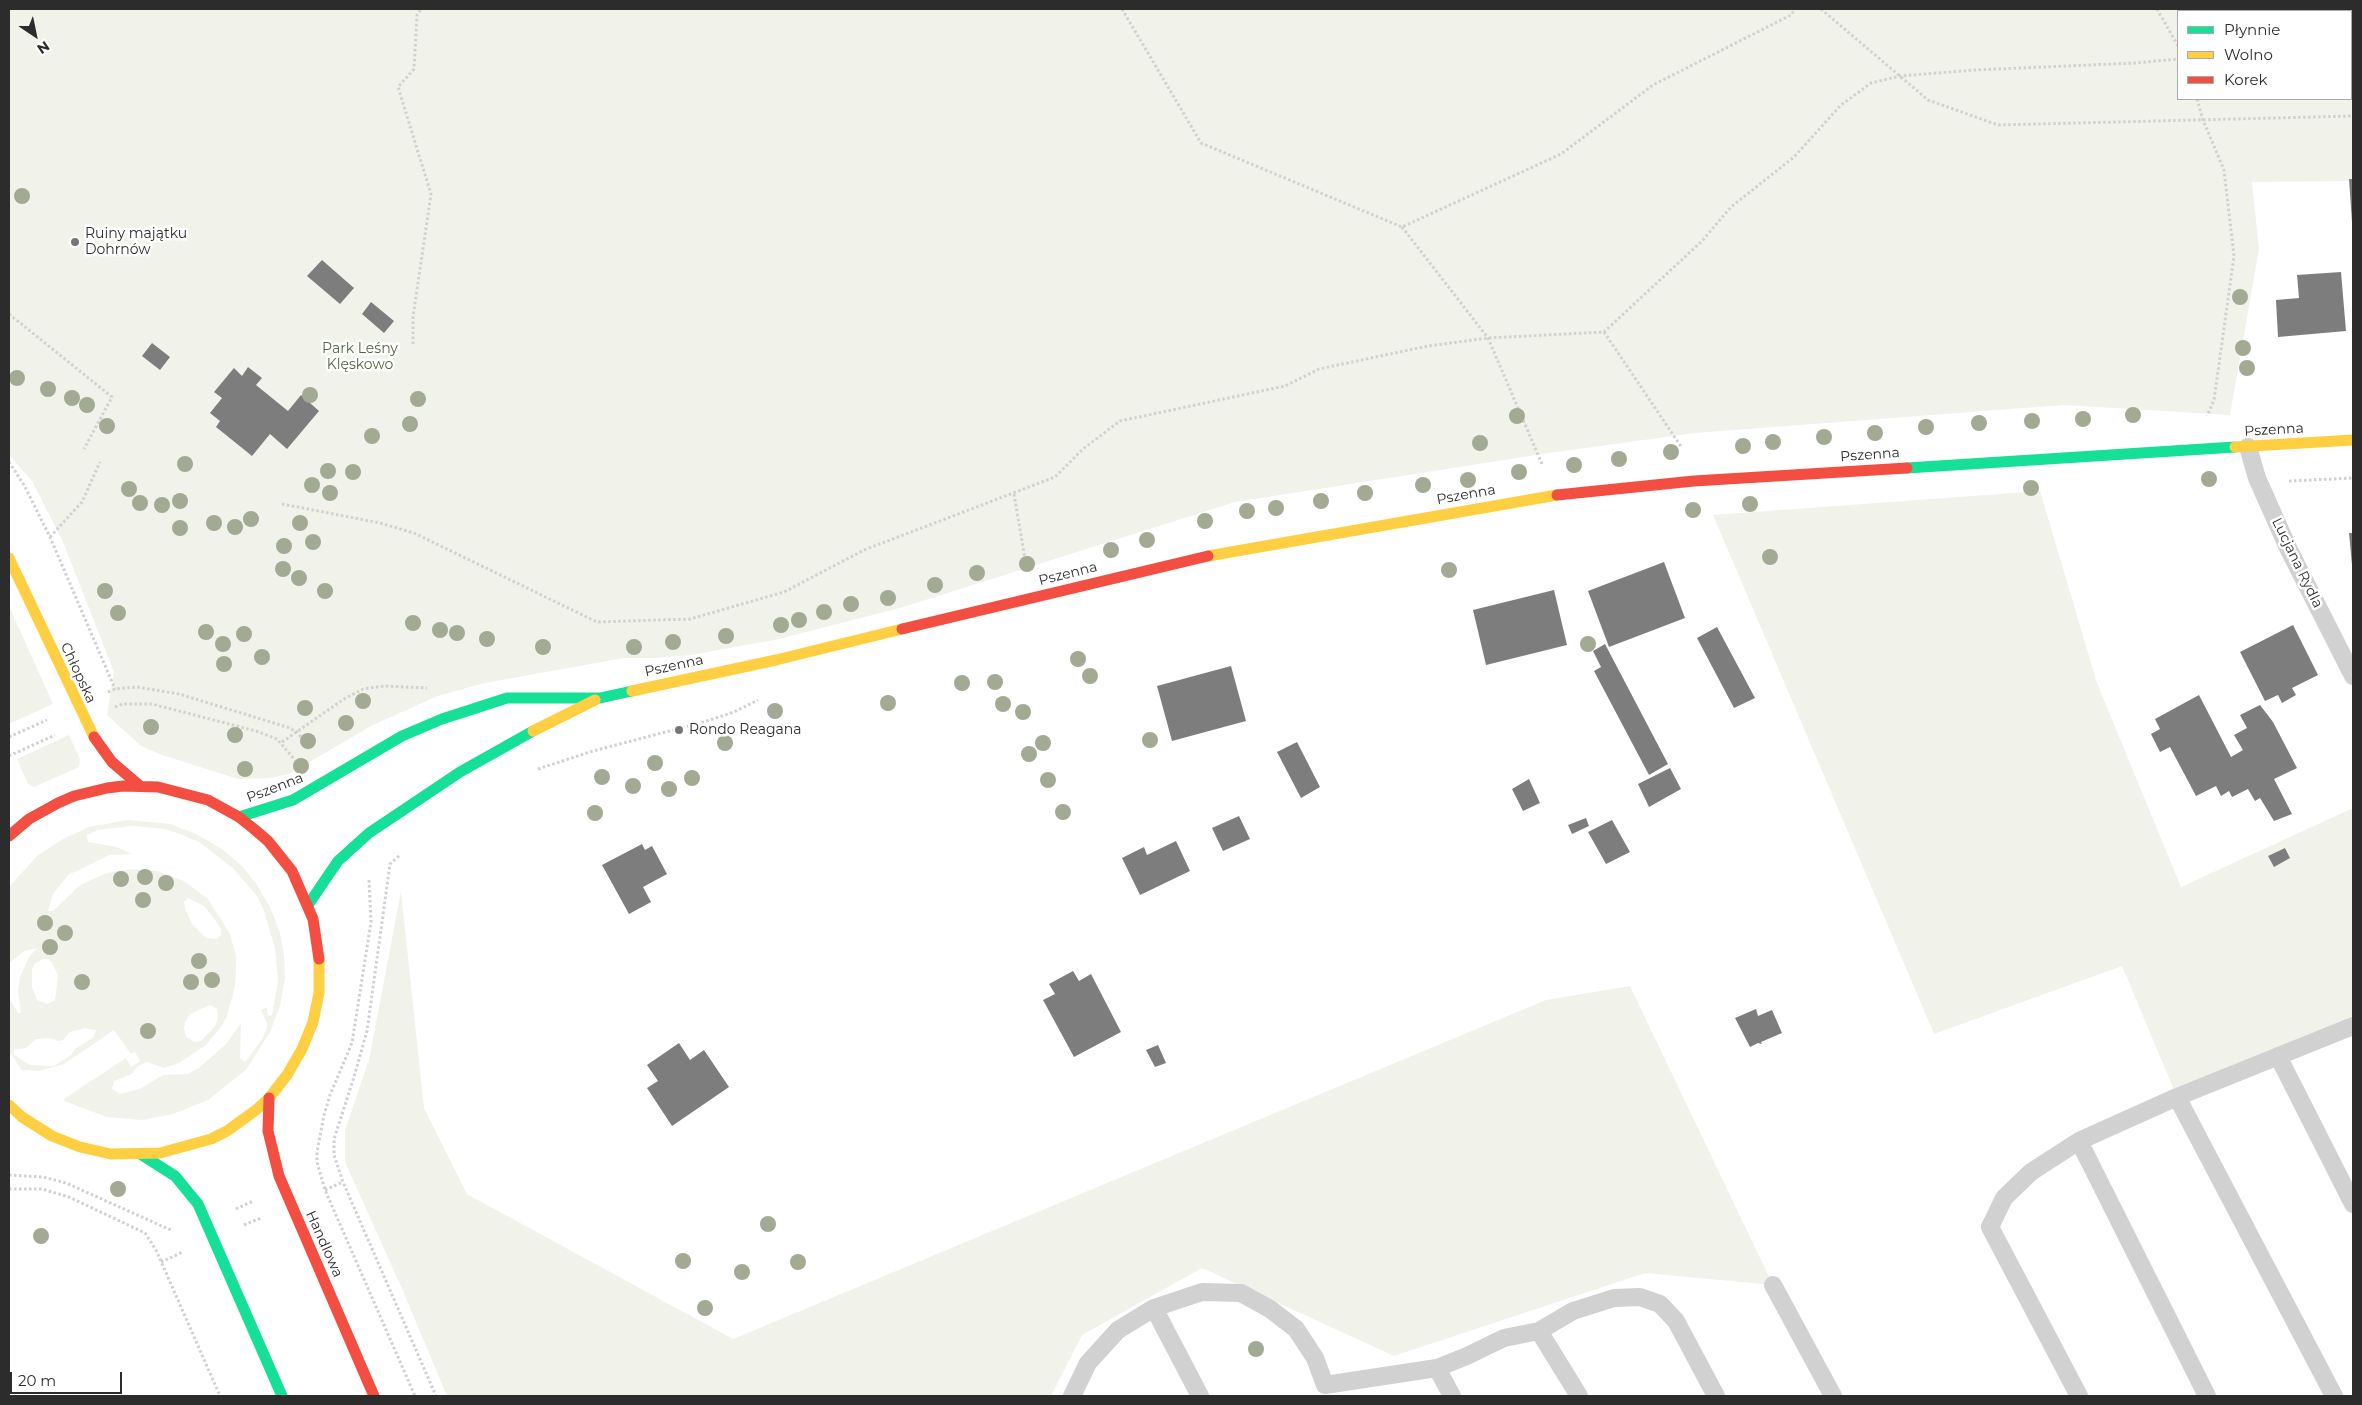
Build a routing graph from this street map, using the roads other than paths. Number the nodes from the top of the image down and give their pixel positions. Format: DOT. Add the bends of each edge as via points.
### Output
graph roads {
  1 [pos="2353,440"];
  2 [pos="2248,447"];
  3 [pos="9,558"];
  4 [pos="2353,676"];
  5 [pos="600,698"];
  6 [pos="140,786"];
  7 [pos="239,817"];
  8 [pos="9,836"];
  9 [pos="308,905"];
  10 [pos="2353,1026"];
  11 [pos="2278,1056"];
  12 [pos="2177,1097"];
  13 [pos="269,1098"];
  14 [pos="9,1105"];
  15 [pos="38,1128"];
  16 [pos="19,1131"];
  17 [pos="2079,1141"];
  18 [pos="142,1155"];
  19 [pos="2353,1204"];
  20 [pos="1773,1285"];
  21 [pos="1154,1308"];
  22 [pos="1539,1331"];
  23 [pos="1436,1368"];
  24 [pos="1328,1390"];
  25 [pos="282,1396"];
  26 [pos="374,1396"];
  27 [pos="1072,1396"];
  28 [pos="1200,1396"];
  29 [pos="1452,1396"];
  30 [pos="1579,1396"];
  31 [pos="1716,1396"];
  32 [pos="1833,1396"];
  33 [pos="2079,1396"];
  34 [pos="2208,1396"];
  35 [pos="2334,1396"];
  1 -- 2 [label="street, Pszenna"];
  2 -- 4 [label="lane, Lucjana Rydla" via="2258,481 2289,550"];
  2 -- 5 [label="street, Pszenna" via="1694,481 1555,495 1213,556 776,660"];
  3 -- 6 [label="street, Chłopska" via="90,732 112,762"];
  5 -- 7 [label="street, Pszenna" via="507,698 463,712 402,736 294,800"];
  5 -- 9 [label="street, Pszenna" via="527,734 406,806 346,852"];
  6 -- 7 [label="street" via="192,794"];
  6 -- 8 [label="street" via="107,788 74,796 36,815"];
  7 -- 9 [label="street" via="268,841 292,871"];
  9 -- 13 [label="street" via="320,956 316,1007 302,1049"];
  10 -- 11 [label="lane"];
  11 -- 12 [label="lane"];
  11 -- 19 [label="lane"];
  12 -- 17 [label="lane"];
  12 -- 35 [label="lane"];
  13 -- 18 [label="street" via="242,1121 211,1138 178,1150"];
  13 -- 26 [label="street, Handlowa" via="268,1131 279,1176"];
  14 -- 15 [label="street"];
  15 -- 16 [label="street"];
  15 -- 18 [label="street" via="66,1142 96,1151"];
  17 -- 33 [label="lane" via="2031,1172 2004,1198 1990,1227"];
  17 -- 34 [label="lane"];
  18 -- 25 [label="street" via="175,1176 198,1204"];
  20 -- 32 [label="lane"];
  21 -- 24 [label="lane" via="1202,1292 1241,1292 1296,1330 1315,1358"];
  21 -- 27 [label="lane" via="1118,1330 1088,1363"];
  21 -- 28 [label="lane"];
  22 -- 23 [label="lane" via="1504,1338"];
  22 -- 30 [label="lane"];
  22 -- 31 [label="lane" via="1573,1311 1614,1298 1640,1297 1660,1304 1676,1321"];
  23 -- 24 [label="lane"];
  23 -- 29 [label="lane"];
}
